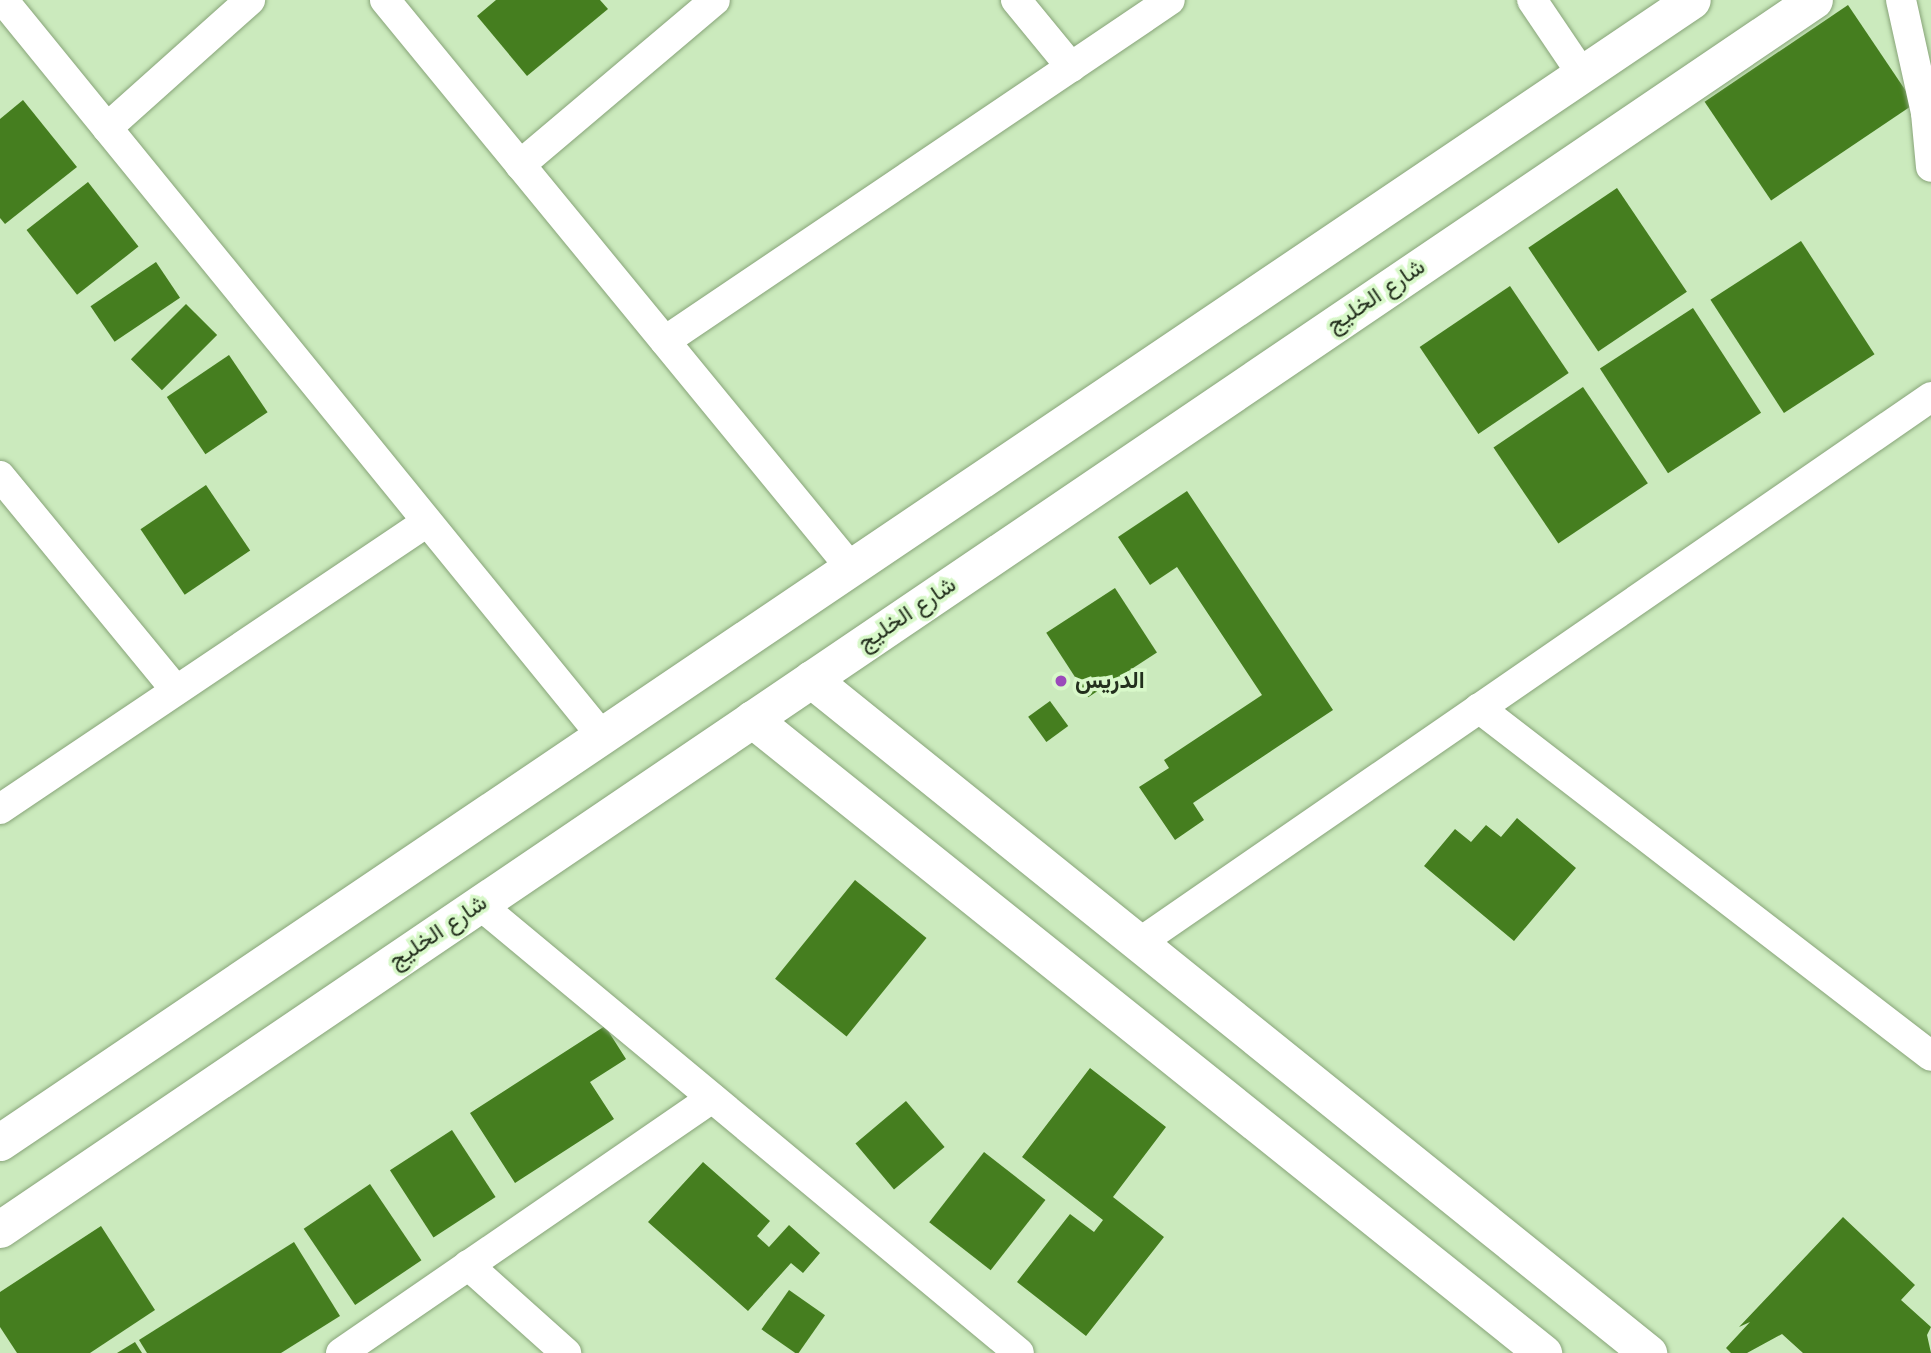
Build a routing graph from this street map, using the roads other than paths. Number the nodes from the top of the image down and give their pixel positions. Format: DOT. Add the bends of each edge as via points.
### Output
graph roads {
  1 [pos="3,0"];
  2 [pos="250,0"];
  3 [pos="385,0"];
  4 [pos="715,0"];
  5 [pos="1016,0"];
  6 [pos="1170,0"];
  7 [pos="1532,0"];
  8 [pos="1692,0"];
  9 [pos="1814,0"];
  10 [pos="1900,0"];
  11 [pos="1070,67"];
  12 [pos="1582,74"];
  13 [pos="107,128"];
  14 [pos="520,164"];
  15 [pos="1931,167"];
  16 [pos="665,341"];
  17 [pos="1931,397"];
  18 [pos="0,475"];
  19 [pos="428,522"];
  20 [pos="851,568"];
  21 [pos="811,679"];
  22 [pos="176,690"];
  23 [pos="1479,708"];
  24 [pos="752,719"];
  25 [pos="602,736"];
  26 [pos="0,809"];
  27 [pos="480,904"];
  28 [pos="1139,943"];
  29 [pos="1931,1056"];
  30 [pos="712,1098"];
  31 [pos="0,1142"];
  32 [pos="0,1229"];
  33 [pos="468,1265"];
  34 [pos="341,1353"];
  35 [pos="566,1353"];
  36 [pos="1019,1353"];
  37 [pos="1543,1353"];
  38 [pos="1648,1353"];
  1 -- 13 [label="street"];
  2 -- 13 [label="street"];
  3 -- 14 [label="street"];
  4 -- 14 [label="street"];
  5 -- 11 [label="street"];
  6 -- 11 [label="street"];
  7 -- 12 [label="street"];
  8 -- 12 [label="street"];
  9 -- 21 [label="street, شارع الخليج"];
  10 -- 15 [label="street" via="1926,113"];
  11 -- 16 [label="street"];
  12 -- 20 [label="street"];
  13 -- 19 [label="street"];
  14 -- 16 [label="street"];
  16 -- 20 [label="street"];
  17 -- 23 [label="street"];
  18 -- 22 [label="street"];
  19 -- 22 [label="street"];
  19 -- 25 [label="street"];
  20 -- 25 [label="street"];
  21 -- 24 [label="street, شارع الخليج"];
  21 -- 28 [label="street"];
  22 -- 26 [label="street"];
  23 -- 28 [label="street"];
  23 -- 29 [label="street"];
  24 -- 27 [label="street, شارع الخليج"];
  24 -- 37 [label="street"];
  25 -- 31 [label="street"];
  27 -- 30 [label="street"];
  27 -- 32 [label="street, شارع الخليج"];
  28 -- 38 [label="street"];
  30 -- 33 [label="street"];
  30 -- 36 [label="street"];
  33 -- 34 [label="street"];
  33 -- 35 [label="street"];
}
